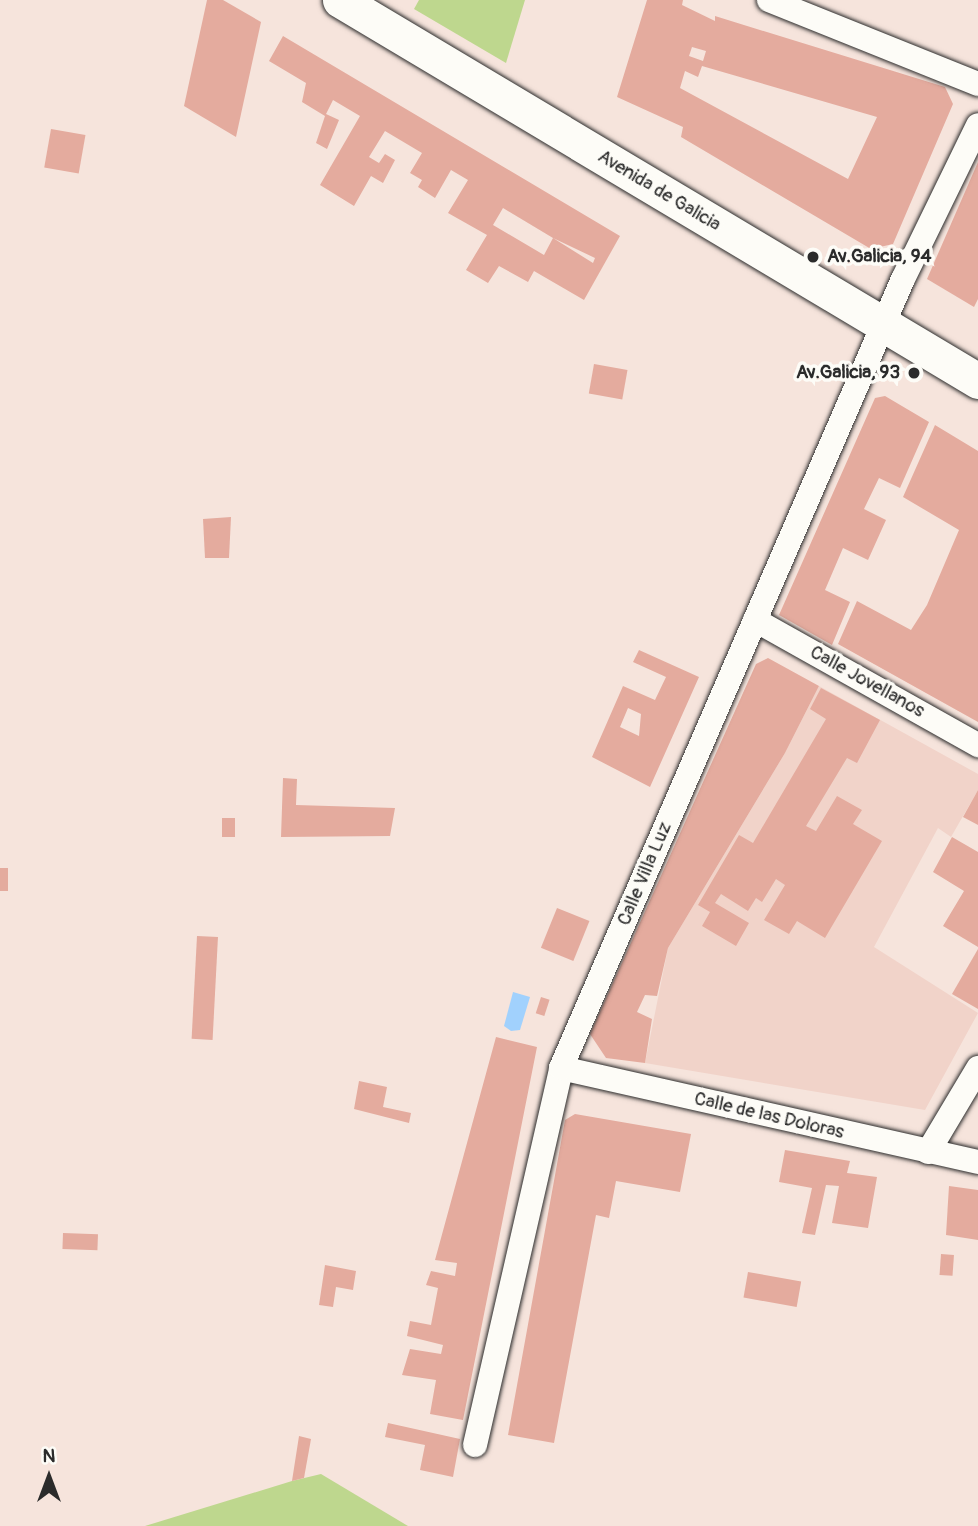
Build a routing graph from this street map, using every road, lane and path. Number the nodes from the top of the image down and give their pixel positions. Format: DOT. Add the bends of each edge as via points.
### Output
graph roads {
  1 [pos="340,0"];
  2 [pos="769,0"];
  3 [pos="978,84"];
  4 [pos="978,125"];
  5 [pos="883,325"];
  6 [pos="978,382"];
  7 [pos="755,620"];
  8 [pos="978,745"];
  9 [pos="561,1068"];
  10 [pos="978,1068"];
  11 [pos="928,1152"];
  12 [pos="978,1162"];
  13 [pos="475,1445"];
  1 -- 5 [label="main road, Avenida de Galicia"];
  2 -- 3 [label="street"];
  4 -- 5 [label="street, Calle Villa Luz"];
  5 -- 6 [label="main road, Avenida de Galicia"];
  5 -- 7 [label="street, Calle Villa Luz"];
  7 -- 8 [label="street, Calle Jovellanos"];
  7 -- 9 [label="street, Calle Villa Luz"];
  9 -- 11 [label="street, Calle de las Doloras"];
  9 -- 13 [label="street, Calle Villa Luz"];
  10 -- 11 [label="street"];
  11 -- 12 [label="street, Calle de las Doloras"];
}
